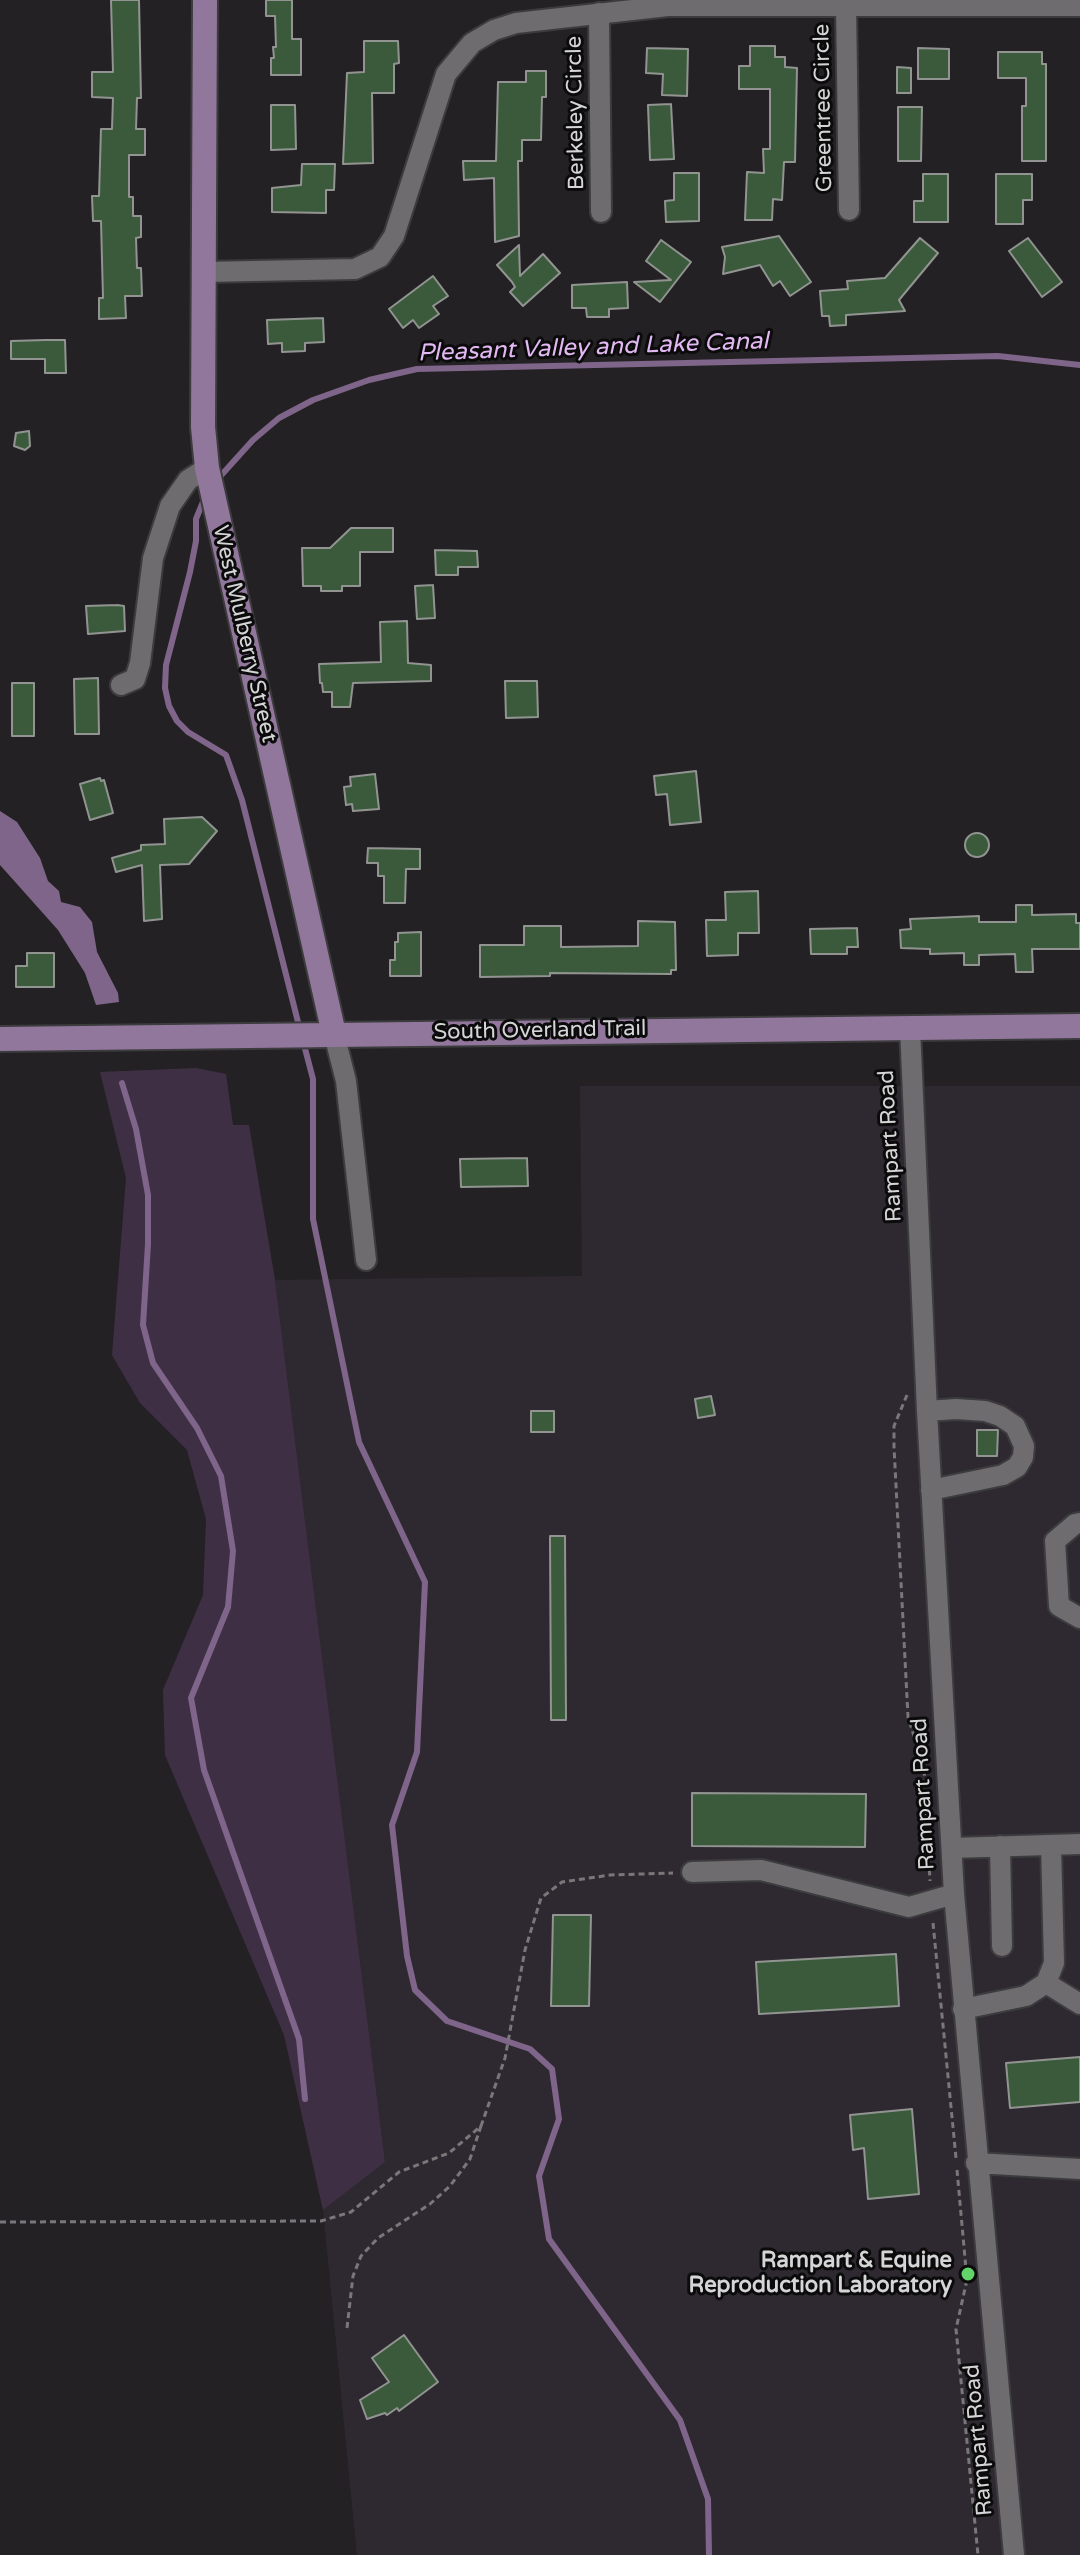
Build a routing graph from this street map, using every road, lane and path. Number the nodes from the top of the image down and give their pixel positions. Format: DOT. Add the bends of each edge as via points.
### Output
graph roads {
  1 [pos="205,0"];
  2 [pos="919,2"];
  3 [pos="846,5"];
  4 [pos="1080,6"];
  5 [pos="599,13"];
  6 [pos="849,210"];
  7 [pos="601,212"];
  8 [pos="204,272"];
  9 [pos="208,474"];
  10 [pos="121,685"];
  11 [pos="1080,1026"];
  12 [pos="910,1028"];
  13 [pos="324,1034"];
  14 [pos="0,1039"];
  15 [pos="366,1260"];
  16 [pos="925,1380"];
  17 [pos="927,1411"];
  18 [pos="931,1490"];
  19 [pos="1080,1523"];
  20 [pos="1080,1618"];
  21 [pos="1080,1627"];
  22 [pos="1080,1844"];
  23 [pos="1051,1845"];
  24 [pos="1000,1846"];
  25 [pos="952,1848"];
  26 [pos="692,1872"];
  27 [pos="930,1878"];
  28 [pos="954,1894"];
  29 [pos="933,1923"];
  30 [pos="1002,1946"];
  31 [pos="1046,1983"];
  32 [pos="1080,2004"];
  33 [pos="963,2009"];
  34 [pos="481,2126"];
  35 [pos="976,2163"];
  36 [pos="1080,2169"];
  37 [pos="0,2222"];
  38 [pos="347,2328"];
  39 [pos="978,2555"];
  40 [pos="1014,2555"];
  1 -- 8 [label="main road, West Mulberry Street"];
  2 -- 3 [label="street"];
  2 -- 4 [label="street"];
  3 -- 5 [label="street" via="668,6"];
  3 -- 6 [label="street, Greentree Circle"];
  5 -- 7 [label="street, Berkeley Circle"];
  5 -- 8 [label="street" via="516,23 483,36 462,52 441,85 394,236 372,263 355,269"];
  8 -- 9 [label="main road, West Mulberry Street" via="203,427"];
  9 -- 10 [label="street" via="196,473 170,506 153,558 140,663 135,679"];
  9 -- 13 [label="main road, West Mulberry Street"];
  11 -- 12 [label="main road, South Overland Trail"];
  12 -- 13 [label="main road, South Overland Trail"];
  12 -- 16 [label="street, Rampart Road"];
  13 -- 14 [label="main road, South Overland Trail"];
  13 -- 15 [label="street, West Mulberry Street" via="346,1081"];
  16 -- 17 [label="street, Rampart Road"];
  16 -- 27 [label="path" via="909,1384 894,1426 894,1447 908,1717 924,1768"];
  17 -- 18 [label="street, Rampart Road"];
  17 -- 18 [label="street" via="1000,1416 1015,1426 1024,1446 1017,1467 1003,1475"];
  18 -- 25 [label="street, Rampart Road"];
  19 -- 20 [label="street" via="1055,1541 1059,1606"];
  20 -- 21 [label="street"];
  22 -- 23 [label="street"];
  23 -- 24 [label="street"];
  23 -- 31 [label="street" via="1054,1963"];
  24 -- 25 [label="street"];
  24 -- 30 [label="street"];
  25 -- 28 [label="street, Rampart Road"];
  26 -- 28 [label="street" via="761,1870 909,1907"];
  26 -- 34 [label="path" via="562,1882 541,1898 525,1950 505,2058"];
  28 -- 33 [label="street, Rampart Road"];
  29 -- 39 [label="path" via="966,2269 956,2329"];
  31 -- 32 [label="street"];
  31 -- 33 [label="street" via="1026,1996"];
  33 -- 35 [label="street, Rampart Road"];
  34 -- 37 [label="path" via="449,2153 399,2172 351,2212 321,2221"];
  34 -- 38 [label="path" via="470,2159 450,2186 361,2256 353,2276"];
  35 -- 36 [label="street"];
  35 -- 40 [label="street, Rampart Road"];
}
